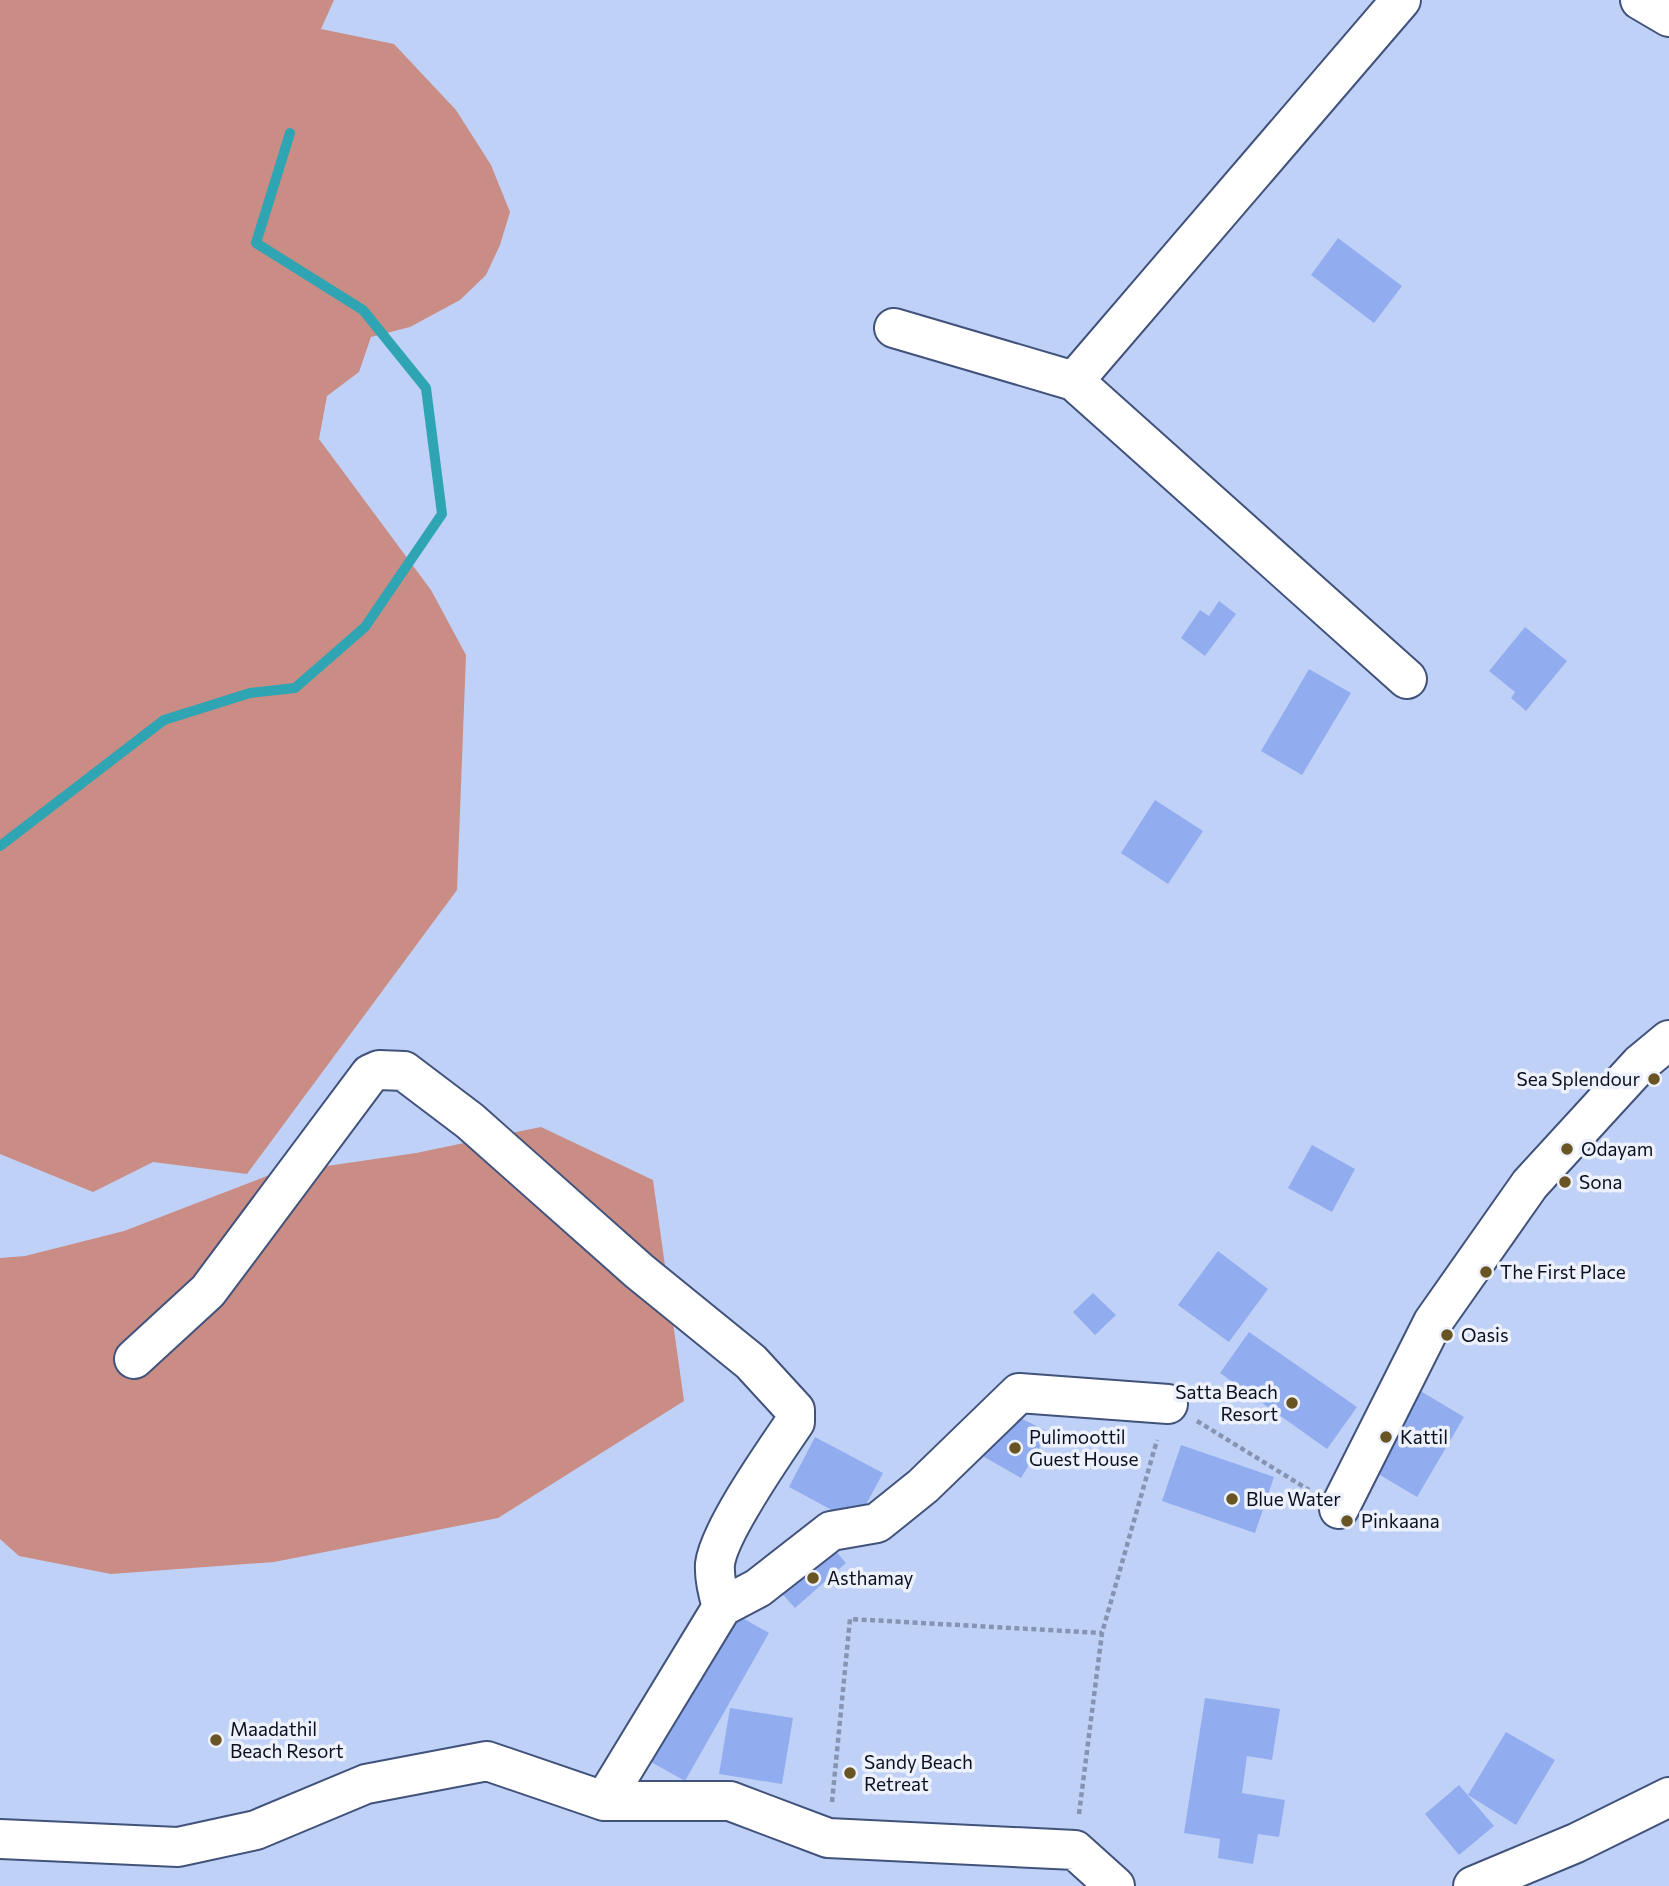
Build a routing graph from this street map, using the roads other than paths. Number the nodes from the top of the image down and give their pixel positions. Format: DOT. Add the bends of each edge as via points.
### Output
graph roads {
  1 [pos="1401,0"];
  2 [pos="1640,0"];
  3 [pos="1669,17"];
  4 [pos="894,328"];
  5 [pos="1074,381"];
  6 [pos="1407,679"];
  7 [pos="1669,1040"];
  8 [pos="134,1359"];
  9 [pos="1168,1404"];
  10 [pos="1339,1509"];
  11 [pos="722,1607"];
  12 [pos="1669,1797"];
  13 [pos="604,1801"];
  14 [pos="0,1839"];
  15 [pos="1115,1886"];
  16 [pos="1473,1886"];
  1 -- 5 [label="street"];
  2 -- 3 [label="street"];
  4 -- 5 [label="street"];
  5 -- 6 [label="street"];
  7 -- 10 [label="street" via="1640,1064 1522,1195 1433,1322"];
  8 -- 11 [label="street" via="208,1291 370,1074 404,1071 470,1121 639,1271 751,1362 795,1410 795,1422 726,1531 715,1563"];
  9 -- 11 [label="street" via="1019,1394 923,1486 877,1523 831,1531 758,1588"];
  11 -- 13 [label="street"];
  12 -- 16 [label="street"];
  13 -- 14 [label="street" via="488,1761 366,1784 256,1830 178,1847"];
  13 -- 15 [label="street" via="730,1801 828,1838 1075,1850"];
}
